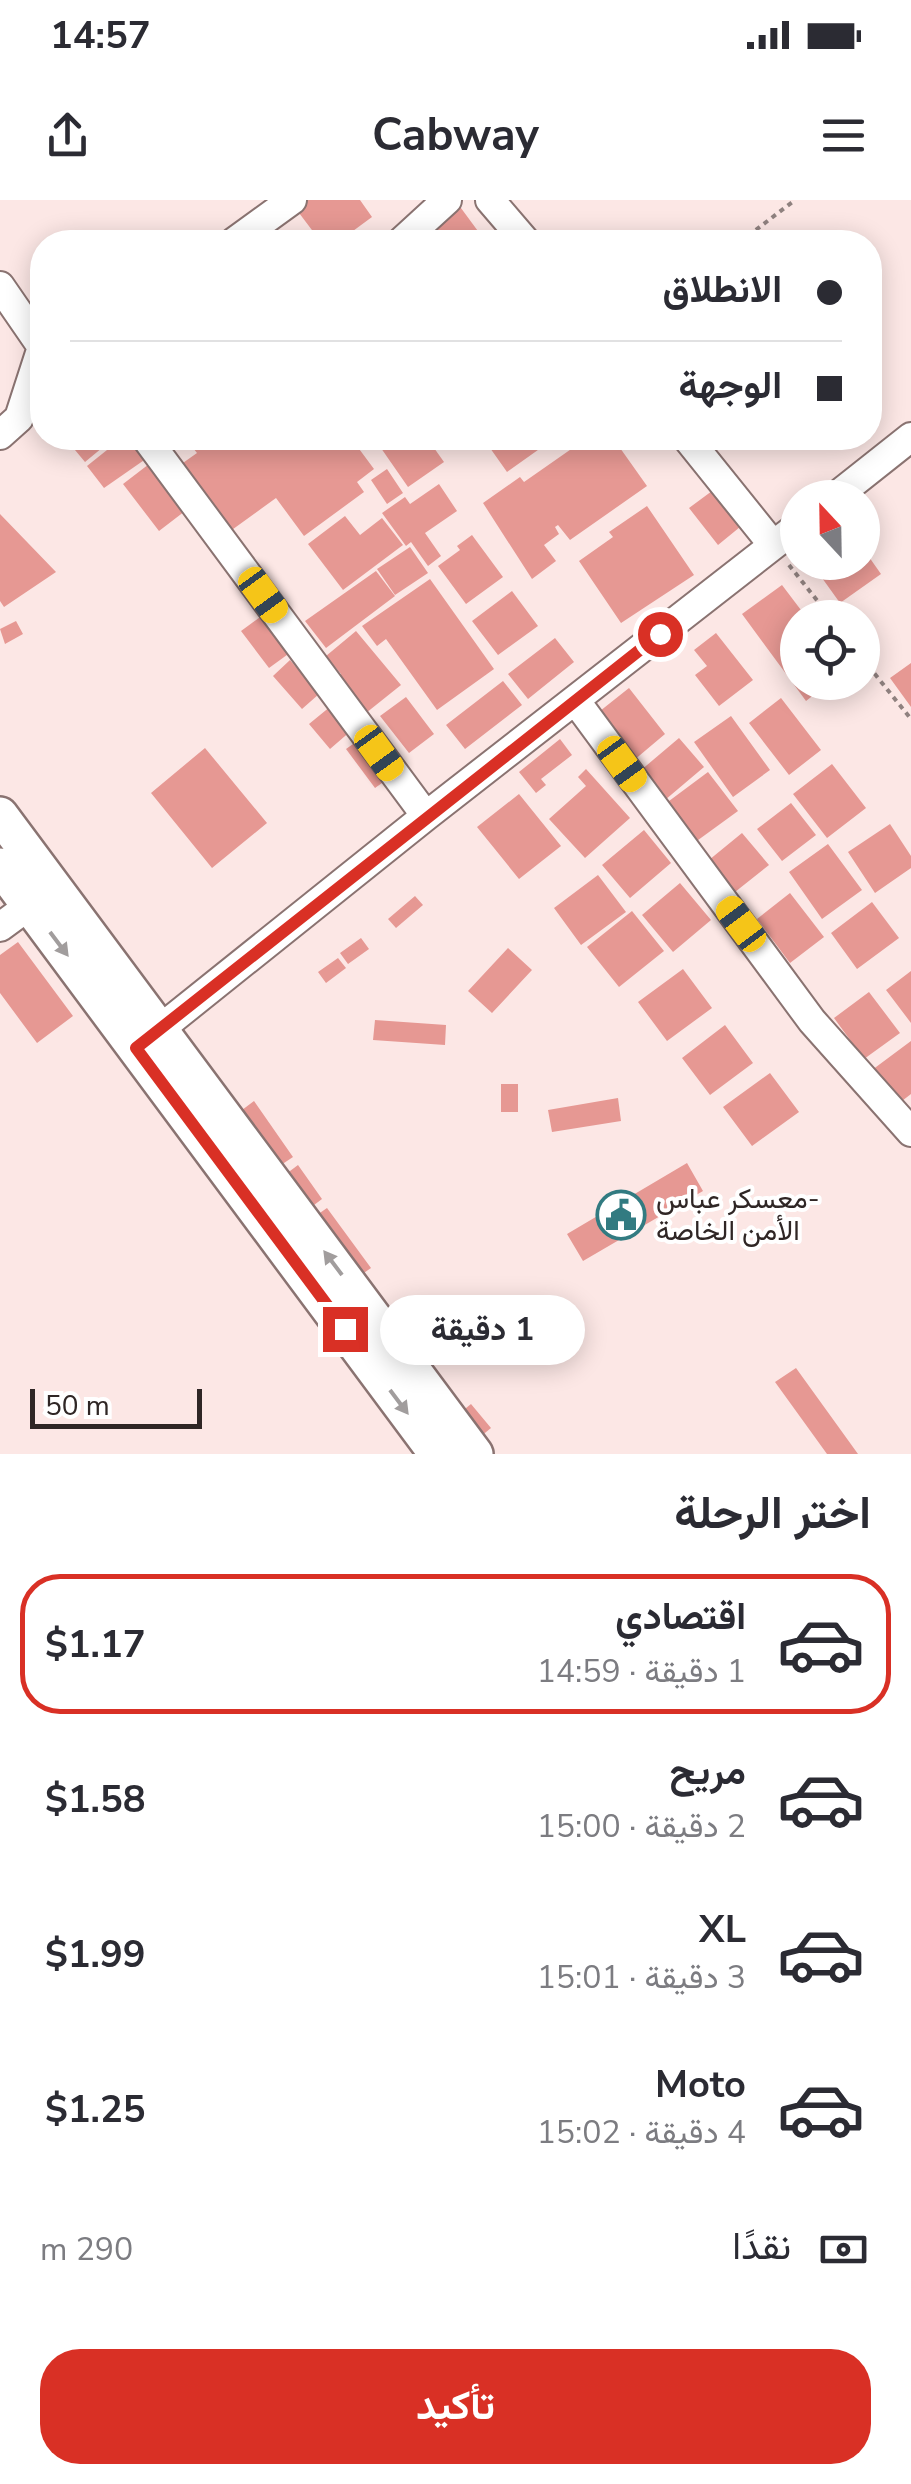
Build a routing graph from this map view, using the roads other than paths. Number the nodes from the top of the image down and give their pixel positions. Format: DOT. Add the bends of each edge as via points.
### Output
graph roads {
  1 [pos="292,200"];
  2 [pos="447,200"];
  3 [pos="490,200"];
  4 [pos="251,230"];
  5 [pos="414,230"];
  6 [pos="516,230"];
  7 [pos="0,286"];
  8 [pos="30,330"];
  9 [pos="30,384"];
  10 [pos="0,435"];
  11 [pos="911,437"];
  12 [pos="155,450"];
  13 [pos="697,450"];
  14 [pos="857,480"];
  15 [pos="780,540"];
  16 [pos="773,545"];
  17 [pos="575,700"];
  18 [pos="0,815"];
  19 [pos="426,816"];
  20 [pos="0,866"];
  21 [pos="30,905"];
  22 [pos="0,927"];
  23 [pos="148,1039"];
  24 [pos="911,1132"];
  25 [pos="438,1454"];
  26 [pos="475,1454"];
  1 -- 4 [label="street"];
  2 -- 5 [label="street"];
  3 -- 6 [label="street"];
  7 -- 8 [label="street"];
  9 -- 10 [label="street" via="19,418"];
  11 -- 14 [label="street"];
  12 -- 19 [label="street"];
  13 -- 16 [label="street"];
  15 -- 16 [label="street"];
  16 -- 17 [label="street"];
  17 -- 19 [label="street"];
  17 -- 24 [label="street" via="812,1021"];
  18 -- 23 [label="main road"];
  19 -- 23 [label="street"];
  20 -- 21 [label="main road"];
  21 -- 22 [label="street"];
  21 -- 23 [label="main road, one-way"];
  23 -- 25 [label="main road, one-way"];
  26 -- 23 [label="main road, one-way"];
}
